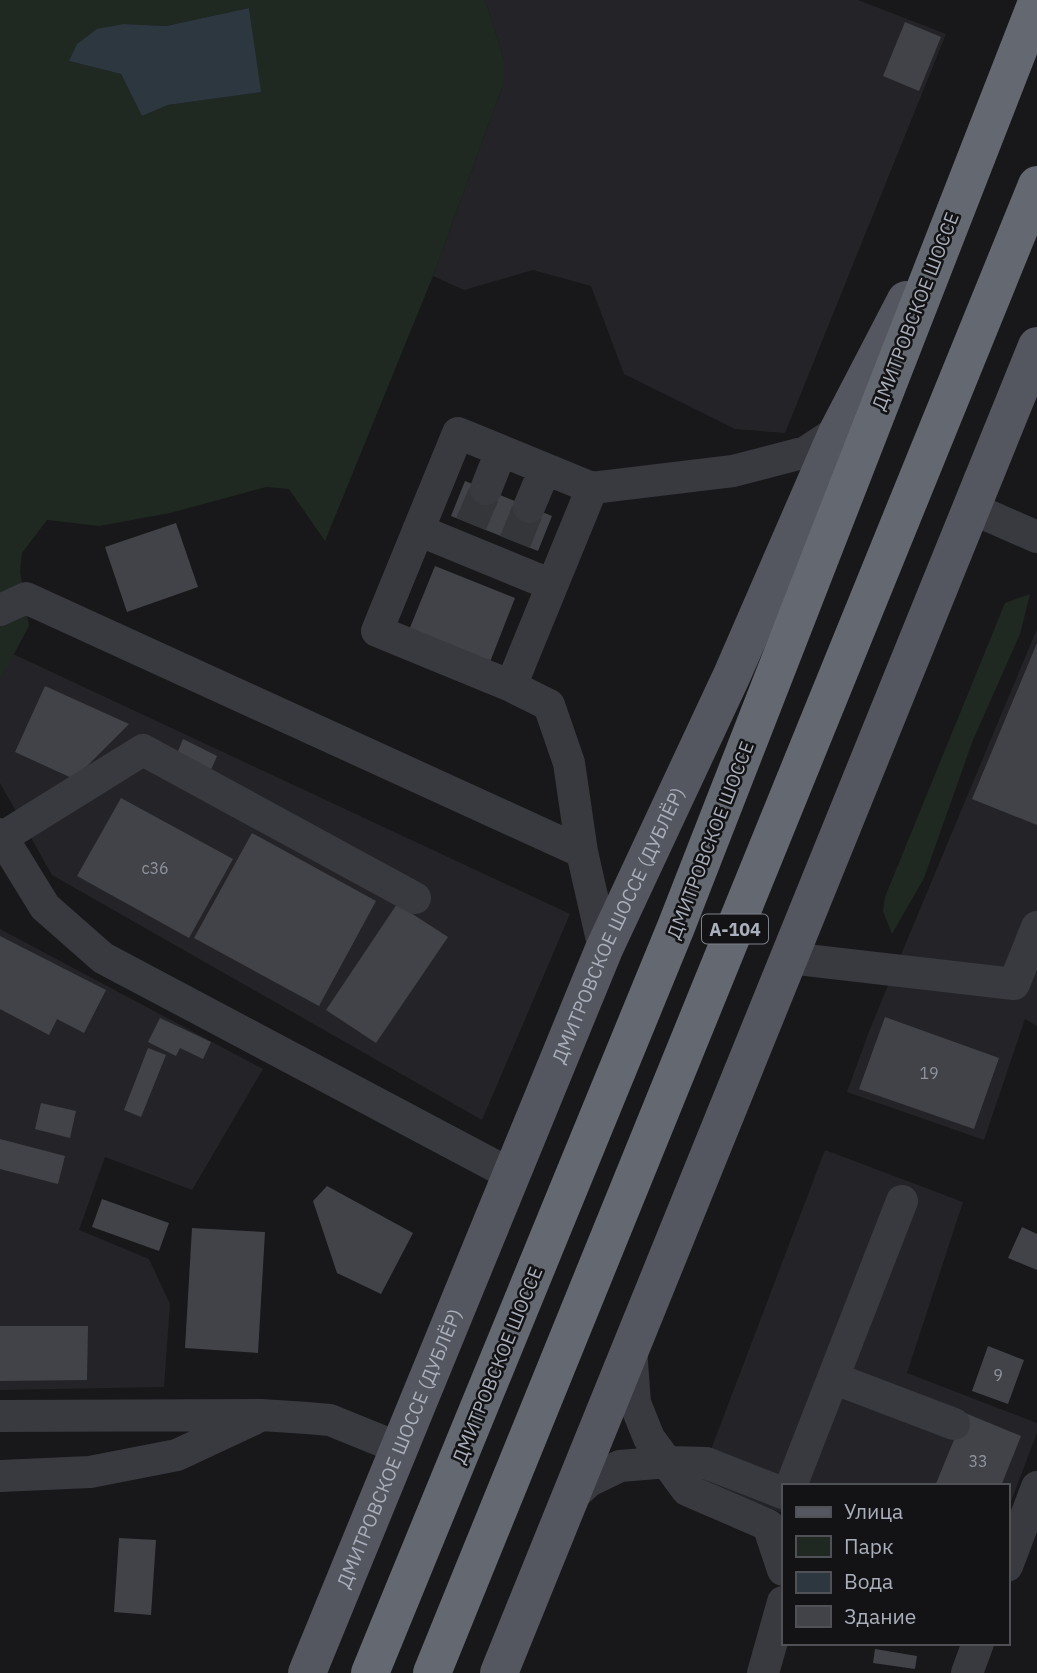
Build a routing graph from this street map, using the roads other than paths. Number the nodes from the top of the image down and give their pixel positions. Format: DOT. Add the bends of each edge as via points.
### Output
graph roads {
  1 [pos="1037,2"];
  2 [pos="1037,185"];
  3 [pos="961,192"];
  4 [pos="1037,346"];
  5 [pos="838,431"];
  6 [pos="501,451"];
  7 [pos="545,468"];
  8 [pos="592,488"];
  9 [pos="486,489"];
  10 [pos="529,507"];
  11 [pos="971,508"];
  12 [pos="418,530"];
  13 [pos="1037,537"];
  14 [pos="552,585"];
  15 [pos="0,610"];
  16 [pos="511,686"];
  17 [pos="1,836"];
  18 [pos="582,852"];
  19 [pos="415,898"];
  20 [pos="1037,927"];
  21 [pos="604,949"];
  22 [pos="789,958"];
  23 [pos="512,1175"];
  24 [pos="902,1200"];
  25 [pos="631,1349"];
  26 [pos="833,1378"];
  27 [pos="261,1415"];
  28 [pos="0,1416"];
  29 [pos="954,1424"];
  30 [pos="398,1448"];
  31 [pos="668,1462"];
  32 [pos="0,1476"];
  33 [pos="792,1484"];
  34 [pos="1037,1487"];
  35 [pos="782,1493"];
  36 [pos="569,1499"];
  37 [pos="1009,1561"];
  38 [pos="782,1567"];
  39 [pos="782,1606"];
  40 [pos="977,1645"];
  41 [pos="307,1673"];
  42 [pos="370,1673"];
  43 [pos="432,1673"];
  44 [pos="499,1673"];
  45 [pos="763,1673"];
  46 [pos="967,1673"];
  1 -- 3 [label="highway, ДМИТРОВСКОЕ ШОССЕ / А-104"];
  2 -- 43 [label="highway, А-104"];
  3 -- 5 [label="main road, ДМИТРОВСКОЕ ШОССЕ (ДУБЛЁР)"];
  3 -- 42 [label="highway, ДМИТРОВСКОЕ ШОССЕ / А-104" via="676,927"];
  4 -- 11 [label="main road"];
  5 -- 8 [label="street" via="806,452 733,471"];
  5 -- 21 [label="main road, ДМИТРОВСКОЕ ШОССЕ (ДУБЛЁР)" via="732,675"];
  6 -- 7 [label="street"];
  6 -- 9 [label="street"];
  6 -- 12 [label="street" via="458,433"];
  7 -- 8 [label="street"];
  7 -- 10 [label="street"];
  8 -- 14 [label="street"];
  11 -- 13 [label="street"];
  11 -- 22 [label="main road"];
  12 -- 14 [label="street" via="467,536 510,554"];
  12 -- 16 [label="street" via="377,631"];
  14 -- 16 [label="street"];
  15 -- 18 [label="street" via="26,598"];
  16 -- 18 [label="street" via="549,705 569,762"];
  17 -- 19 [label="street" via="143,750"];
  17 -- 23 [label="street" via="45,907 103,958"];
  18 -- 21 [label="street"];
  20 -- 22 [label="street" via="1014,984"];
  21 -- 23 [label="main road, ДМИТРОВСКОЕ ШОССЕ (ДУБЛЁР)"];
  22 -- 25 [label="main road"];
  23 -- 30 [label="main road, ДМИТРОВСКОЕ ШОССЕ (ДУБЛЁР)"];
  24 -- 26 [label="street"];
  25 -- 31 [label="street" via="635,1403 649,1438"];
  25 -- 36 [label="main road"];
  26 -- 29 [label="street"];
  26 -- 33 [label="street"];
  27 -- 28 [label="street"];
  27 -- 30 [label="street" via="330,1420"];
  27 -- 32 [label="street" via="177,1455 90,1472"];
  30 -- 41 [label="main road, ДМИТРОВСКОЕ ШОССЕ (ДУБЛЁР)"];
  31 -- 35 [label="street" via="706,1463"];
  31 -- 36 [label="street" via="620,1466 589,1481"];
  31 -- 38 [label="street" via="687,1490 768,1525"];
  34 -- 37 [label="street"];
  36 -- 44 [label="main road"];
  39 -- 45 [label="street"];
  40 -- 46 [label="street"];
}
